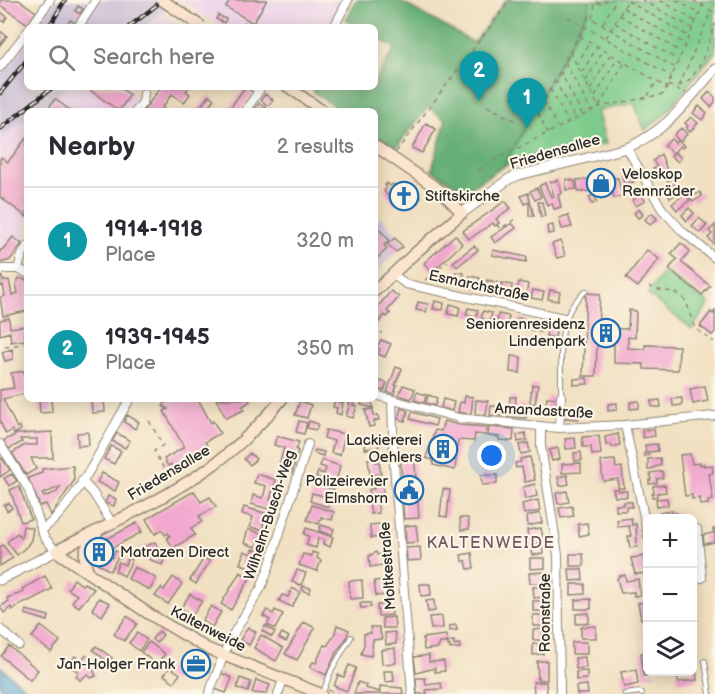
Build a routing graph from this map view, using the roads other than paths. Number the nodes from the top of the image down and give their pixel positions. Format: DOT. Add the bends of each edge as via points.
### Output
graph roads {
  1 [pos="50,0"];
  2 [pos="96,0"];
  3 [pos="162,0"];
  4 [pos="348,0"];
  5 [pos="33,24"];
  6 [pos="80,24"];
  7 [pos="198,24"];
  8 [pos="336,24"];
  9 [pos="24,36"];
  10 [pos="0,67"];
  11 [pos="715,69"];
  12 [pos="258,90"];
  13 [pos="300,91"];
  14 [pos="144,93"];
  15 [pos="138,108"];
  16 [pos="247,108"];
  17 [pos="320,108"];
  18 [pos="378,148"];
  19 [pos="627,148"];
  20 [pos="462,213"];
  21 [pos="24,251"];
  22 [pos="715,258"];
  23 [pos="0,269"];
  24 [pos="18,269"];
  25 [pos="24,272"];
  26 [pos="392,274"];
  27 [pos="378,288"];
  28 [pos="586,291"];
  29 [pos="564,318"];
  30 [pos="378,396"];
  31 [pos="561,396"];
  32 [pos="392,400"];
  33 [pos="128,402"];
  34 [pos="279,402"];
  35 [pos="715,416"];
  36 [pos="625,425"];
  37 [pos="540,426"];
  38 [pos="559,428"];
  39 [pos="0,444"];
  40 [pos="308,444"];
  41 [pos="82,481"];
  42 [pos="643,515"];
  43 [pos="109,524"];
  44 [pos="697,529"];
  45 [pos="41,530"];
  46 [pos="56,551"];
  47 [pos="90,575"];
  48 [pos="702,578"];
  49 [pos="0,579"];
  50 [pos="0,629"];
  51 [pos="351,637"];
  52 [pos="19,645"];
  53 [pos="224,656"];
  54 [pos="705,661"];
  55 [pos="284,680"];
  56 [pos="209,694"];
  57 [pos="278,694"];
  58 [pos="321,694"];
  59 [pos="411,694"];
  60 [pos="560,694"];
  61 [pos="625,694"];
  62 [pos="642,694"];
  63 [pos="710,694"];
  1 -- 5 [label="street"];
  2 -- 6 [label="street"];
  3 -- 7 [label="main road, bridge"];
  4 -- 8 [label="street"];
  9 -- 10 [label="street"];
  11 -- 19 [label="street, Friedensallee" via="669,123"];
  12 -- 16 [label="street"];
  13 -- 17 [label="main road"];
  14 -- 15 [label="street"];
  18 -- 20 [label="main road" via="441,191"];
  19 -- 20 [label="street, Friedensallee" via="519,175"];
  19 -- 22 [label="street" via="662,209"];
  20 -- 26 [label="main road, Friedensallee"];
  21 -- 24 [label="street"];
  23 -- 24 [label="street"];
  24 -- 25 [label="street"];
  26 -- 27 [label="main road, Friedensallee"];
  26 -- 29 [label="street, Esmarchstraße" via="406,284"];
  28 -- 29 [label="lane"];
  29 -- 31 [label="lane"];
  30 -- 32 [label="street, Amandastraße"];
  31 -- 38 [label="street"];
  32 -- 37 [label="street, Amandastraße" via="459,418"];
  32 -- 59 [label="street, Moltkestraße"];
  33 -- 41 [label="street"];
  34 -- 43 [label="main road, Friedensallee" via="211,467"];
  35 -- 36 [label="street, Amandastraße"];
  36 -- 38 [label="street, Amandastraße"];
  36 -- 42 [label="street"];
  37 -- 38 [label="street, Amandastraße"];
  37 -- 60 [label="street, Roonstraße" via="558,555"];
  39 -- 45 [label="street" via="28,488"];
  40 -- 53 [label="street, Wilhelm-Busch-Weg" via="261,588 229,640"];
  41 -- 43 [label="street"];
  41 -- 45 [label="street" via="63,511"];
  43 -- 46 [label="main road, Friedensallee"];
  43 -- 47 [label="main road" via="90,540 84,551"];
  44 -- 48 [label="street"];
  45 -- 46 [label="street"];
  46 -- 47 [label="main road, Kaltenweide"];
  46 -- 49 [label="street"];
  47 -- 53 [label="main road, Kaltenweide"];
  50 -- 52 [label="street"];
  51 -- 58 [label="lane"];
  53 -- 55 [label="main road, Kaltenweide"];
  53 -- 56 [label="street, Wilhelm-Busch-Weg"];
  54 -- 63 [label="lane"];
  55 -- 57 [label="street"];
  55 -- 58 [label="main road, Kaltenweide"];
  61 -- 62 [label="lane"];
}
